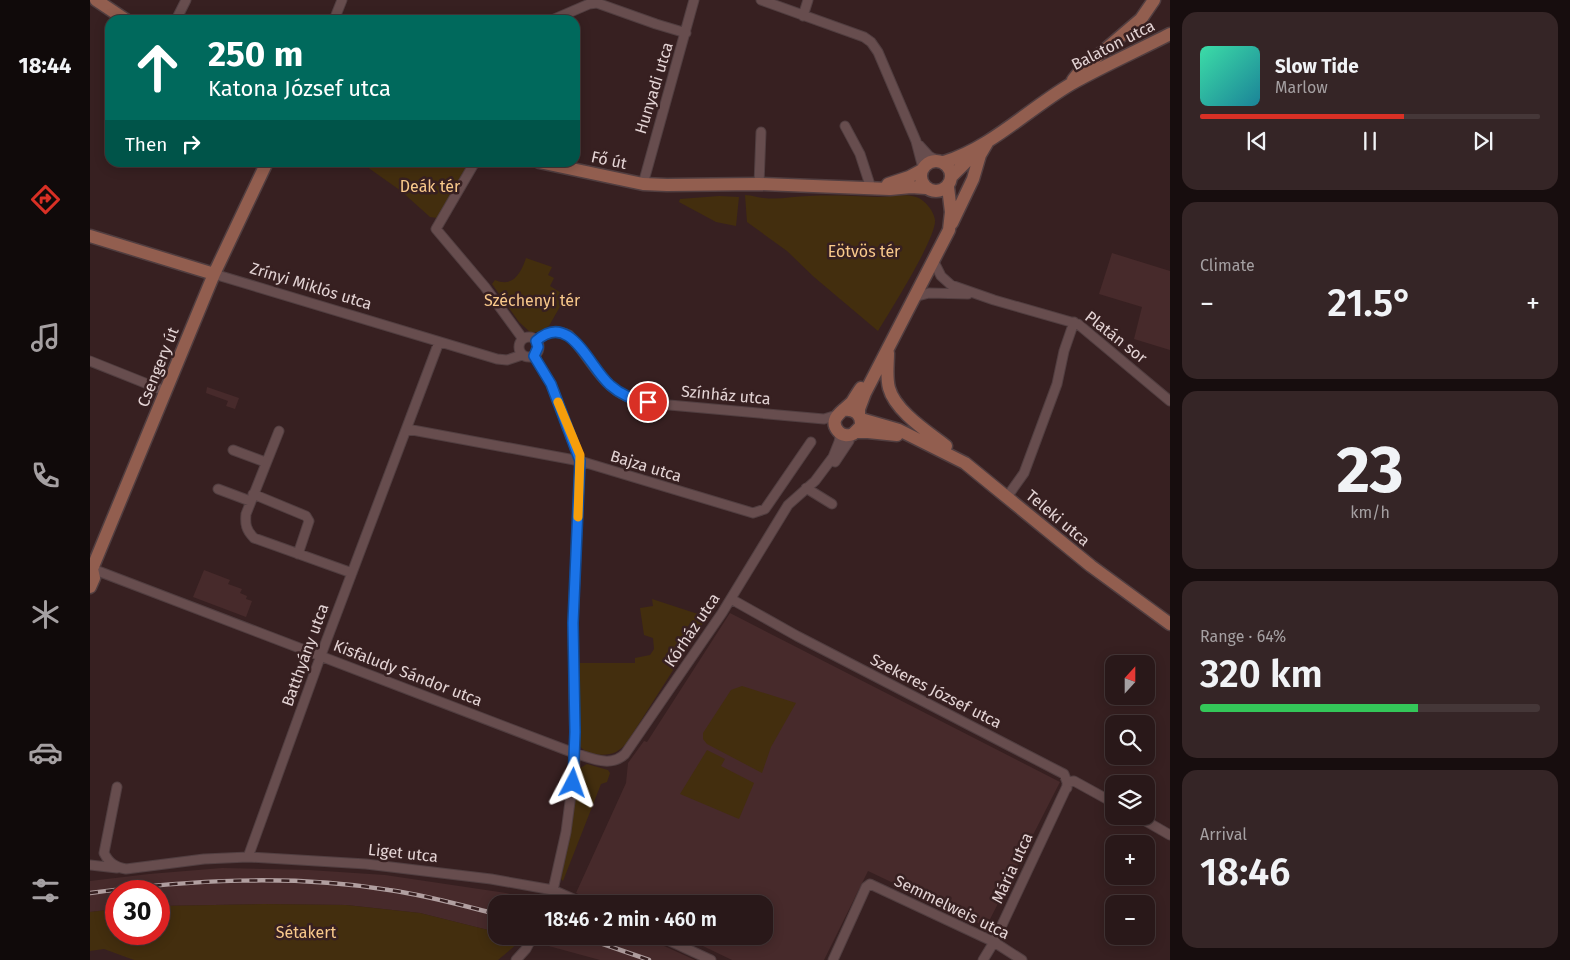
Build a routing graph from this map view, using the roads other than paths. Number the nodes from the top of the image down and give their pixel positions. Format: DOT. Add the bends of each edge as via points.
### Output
graph roads {
  1 [pos="96,0"];
  2 [pos="186,0"];
  3 [pos="342,0"];
  4 [pos="694,0"];
  5 [pos="761,0"];
  6 [pos="808,0"];
  7 [pos="1154,0"];
  8 [pos="118,15"];
  9 [pos="178,15"];
  10 [pos="336,15"];
  11 [pos="564,15"];
  12 [pos="803,16"];
  13 [pos="686,32"];
  14 [pos="1170,34"];
  15 [pos="1071,84"];
  16 [pos="845,126"];
  17 [pos="761,132"];
  18 [pos="916,140"];
  19 [pos="985,144"];
  20 [pos="941,162"];
  21 [pos="265,167"];
  22 [pos="472,167"];
  23 [pos="563,167"];
  24 [pos="923,169"];
  25 [pos="949,182"];
  26 [pos="643,184"];
  27 [pos="759,184"];
  28 [pos="875,188"];
  29 [pos="928,189"];
  30 [pos="949,225"];
  31 [pos="90,236"];
  32 [pos="933,260"];
  33 [pos="214,274"];
  34 [pos="978,295"];
  35 [pos="914,297"];
  36 [pos="1074,322"];
  37 [pos="523,339"];
  38 [pos="536,341"];
  39 [pos="439,342"];
  40 [pos="888,349"];
  41 [pos="522,355"];
  42 [pos="534,356"];
  43 [pos="90,361"];
  44 [pos="165,391"];
  45 [pos="1170,401"];
  46 [pos="860,417"];
  47 [pos="843,425"];
  48 [pos="406,429"];
  49 [pos="279,431"];
  50 [pos="811,442"];
  51 [pos="924,442"];
  52 [pos="233,450"];
  53 [pos="580,461"];
  54 [pos="265,462"];
  55 [pos="965,462"];
  56 [pos="806,488"];
  57 [pos="218,489"];
  58 [pos="1007,497"];
  59 [pos="251,498"];
  60 [pos="832,504"];
  61 [pos="298,554"];
  62 [pos="91,568"];
  63 [pos="352,573"];
  64 [pos="90,587"];
  65 [pos="731,599"];
  66 [pos="1170,624"];
  67 [pos="321,656"];
  68 [pos="574,753"];
  69 [pos="117,787"];
  70 [pos="1067,788"];
  71 [pos="1105,798"];
  72 [pos="1153,825"];
  73 [pos="1170,835"];
  74 [pos="248,857"];
  75 [pos="90,865"];
  76 [pos="117,868"];
  77 [pos="542,895"];
  78 [pos="552,895"];
  79 [pos="994,942"];
  80 [pos="528,945"];
  81 [pos="678,945"];
  82 [pos="516,960"];
  83 [pos="711,960"];
  84 [pos="833,960"];
  85 [pos="983,960"];
  86 [pos="1022,960"];
  1 -- 8 [label="street"];
  2 -- 9 [label="street"];
  3 -- 10 [label="street"];
  4 -- 13 [label="street, Hunyadi utca"];
  5 -- 12 [label="street"];
  6 -- 12 [label="street"];
  7 -- 15 [label="street" via="1141,19 1080,71"];
  11 -- 13 [label="street" via="597,3"];
  12 -- 18 [label="street" via="871,42"];
  13 -- 26 [label="street, Hunyadi utca"];
  14 -- 15 [label="street, Balaton utca"];
  15 -- 19 [label="street"];
  16 -- 28 [label="street"];
  17 -- 27 [label="street"];
  18 -- 20 [label="street" via="930,156"];
  18 -- 24 [label="street"];
  19 -- 20 [label="street"];
  19 -- 25 [label="street"];
  19 -- 30 [label="street" via="973,179"];
  20 -- 24 [label="street" via="930,162"];
  20 -- 25 [label="street" via="949,168"];
  21 -- 33 [label="street, Csengery út"];
  22 -- 37 [label="street" via="436,228"];
  23 -- 26 [label="street, Fő út"];
  24 -- 28 [label="street"];
  24 -- 29 [label="street" via="921,179"];
  25 -- 29 [label="street" via="941,191"];
  25 -- 30 [label="street"];
  26 -- 27 [label="street"];
  27 -- 28 [label="street"];
  28 -- 29 [label="street"];
  29 -- 30 [label="street" via="937,198"];
  30 -- 32 [label="street"];
  31 -- 33 [label="street, Zrínyi Miklós utca"];
  32 -- 34 [label="street, Platán sor" via="940,276 951,285"];
  32 -- 35 [label="street"];
  33 -- 39 [label="street, Zrínyi Miklós utca"];
  33 -- 44 [label="street, Csengery út"];
  34 -- 35 [label="street, Platán sor" via="929,293"];
  34 -- 36 [label="street, Platán sor"];
  35 -- 40 [label="street"];
  36 -- 45 [label="street, Platán sor"];
  36 -- 58 [label="street" via="1057,384 1024,473"];
  37 -- 38 [label="street"];
  37 -- 41 [label="street" via="519,346"];
  38 -- 42 [label="street" via="538,347"];
  38 -- 47 [label="street, Színház utca" via="554,331 563,332 609,385 638,400 824,419"];
  39 -- 41 [label="street, Zrínyi Miklós utca" via="497,359 507,360"];
  39 -- 48 [label="street, Batthyány utca"];
  40 -- 46 [label="street" via="862,400"];
  40 -- 47 [label="street" via="854,398"];
  40 -- 55 [label="street" via="888,386 896,402"];
  41 -- 42 [label="street"];
  42 -- 53 [label="street" via="551,384"];
  43 -- 44 [label="street"];
  44 -- 62 [label="street, Csengery út"];
  46 -- 47 [label="street" via="860,426"];
  46 -- 47 [label="street, Teleki utca" via="852,410"];
  46 -- 51 [label="street, Teleki utca"];
  47 -- 51 [label="street, Teleki utca"];
  47 -- 56 [label="street, Kórház utca" via="835,451 815,481"];
  48 -- 53 [label="street, Bajza utca"];
  48 -- 63 [label="street, Batthyány utca"];
  49 -- 54 [label="street"];
  50 -- 53 [label="street, Bajza utca" via="766,509 753,513"];
  51 -- 55 [label="street, Teleki utca"];
  52 -- 54 [label="street"];
  53 -- 68 [label="street" via="573,623"];
  54 -- 59 [label="street"];
  55 -- 58 [label="street, Teleki utca"];
  56 -- 60 [label="street"];
  56 -- 65 [label="street, Kórház utca" via="788,505"];
  57 -- 59 [label="street"];
  58 -- 66 [label="street, Teleki utca" via="1090,566"];
  59 -- 61 [label="street" via="245,521 248,532 254,538"];
  59 -- 61 [label="street" via="306,516 309,521"];
  61 -- 63 [label="street"];
  62 -- 64 [label="street, Csengery út" via="94,578"];
  62 -- 67 [label="street, Kisfaludy Sándor utca"];
  63 -- 67 [label="street, Batthyány utca"];
  65 -- 68 [label="street, Kórház utca" via="621,758 600,761"];
  65 -- 70 [label="street, Szekeres József utca" via="1064,774"];
  67 -- 68 [label="street, Kisfaludy Sándor utca"];
  67 -- 74 [label="street, Batthyány utca"];
  68 -- 78 [label="street" via="567,824"];
  69 -- 76 [label="street" via="104,853"];
  70 -- 71 [label="street" via="1070,781 1074,781"];
  70 -- 79 [label="street, Mária utca"];
  72 -- 73 [label="street"];
  74 -- 76 [label="street"];
  74 -- 77 [label="street, Liget utca" via="375,865 491,879"];
  75 -- 76 [label="street"];
  79 -- 84 [label="street, Semmelweis utca" via="868,884"];
  79 -- 85 [label="street, Mária utca"];
  79 -- 86 [label="street, Semmelweis utca"];
  80 -- 82 [label="street"];
  81 -- 83 [label="street"];
}
